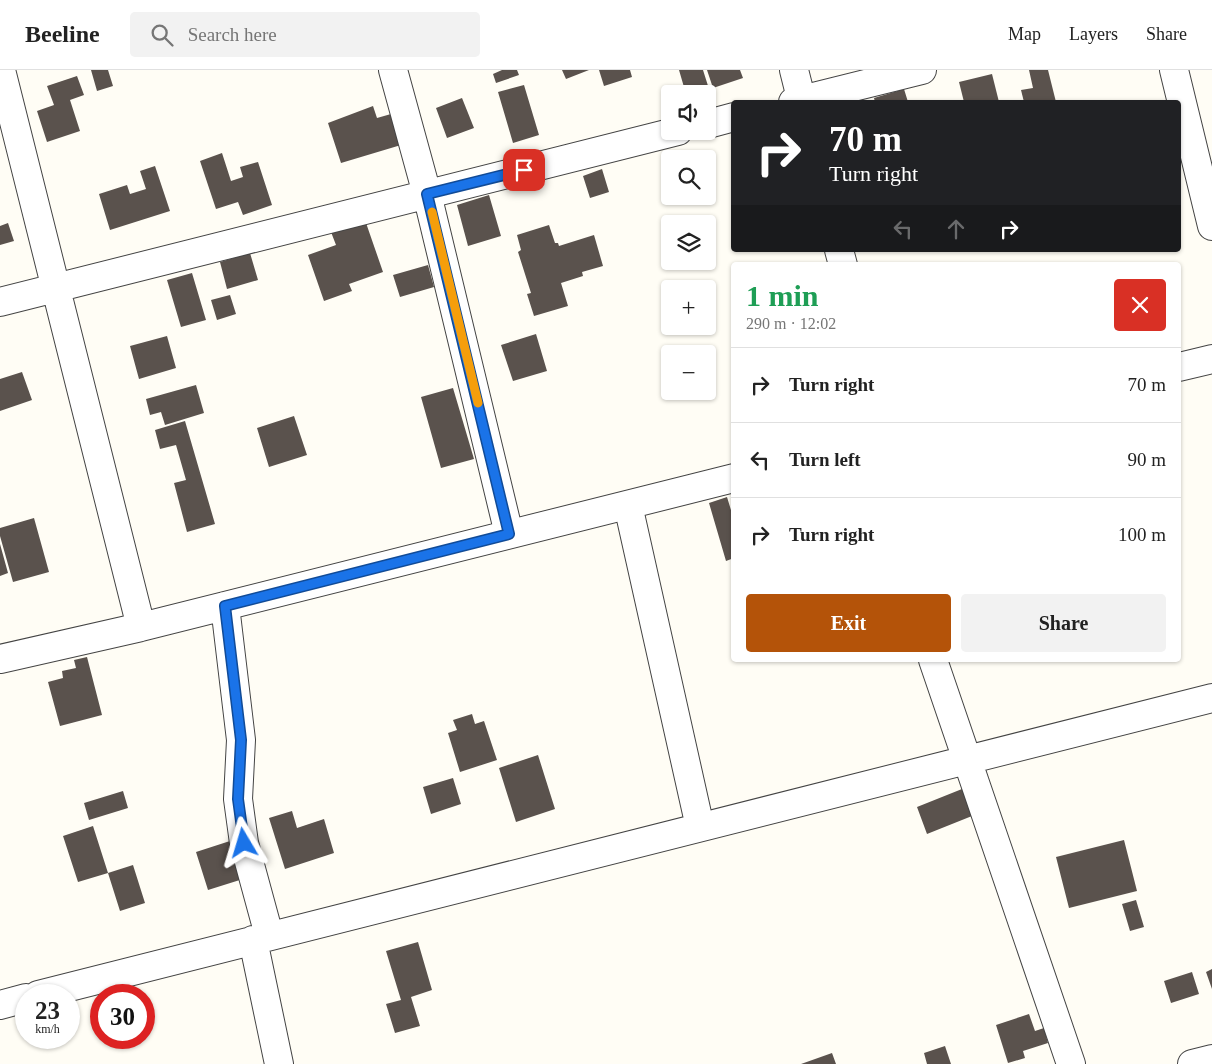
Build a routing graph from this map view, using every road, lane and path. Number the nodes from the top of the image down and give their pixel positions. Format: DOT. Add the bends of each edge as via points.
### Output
graph roads {
  1 [pos="2,70"];
  2 [pos="393,70"];
  3 [pos="794,70"];
  4 [pos="922,70"];
  5 [pos="1174,70"];
  6 [pos="799,100"];
  7 [pos="807,100"];
  8 [pos="731,118"];
  9 [pos="716,122"];
  10 [pos="661,135"];
  11 [pos="427,194"];
  12 [pos="1212,226"];
  13 [pos="55,289"];
  14 [pos="0,302"];
  15 [pos="1212,359"];
  16 [pos="1181,367"];
  17 [pos="731,479"];
  18 [pos="628,505"];
  19 [pos="509,534"];
  20 [pos="225,606"];
  21 [pos="141,627"];
  22 [pos="0,659"];
  23 [pos="934,662"];
  24 [pos="1212,698"];
  25 [pos="969,761"];
  26 [pos="700,827"];
  27 [pos="261,938"];
  28 [pos="80,984"];
  29 [pos="15,1001"];
  30 [pos="0,1005"];
  31 [pos="1212,1059"];
  32 [pos="278,1064"];
  33 [pos="1071,1064"];
  34 [pos="1192,1064"];
  1 -- 13 [label="street"];
  2 -- 11 [label="street"];
  3 -- 6 [label="street"];
  4 -- 7 [label="street"];
  5 -- 12 [label="street"];
  8 -- 9 [label="street"];
  10 -- 11 [label="street"];
  11 -- 13 [label="street"];
  11 -- 19 [label="street"];
  13 -- 14 [label="street"];
  13 -- 21 [label="street"];
  15 -- 16 [label="street"];
  17 -- 18 [label="street"];
  18 -- 19 [label="street"];
  18 -- 26 [label="street"];
  19 -- 20 [label="street"];
  20 -- 21 [label="street"];
  20 -- 27 [label="street" via="241,740 238,799"];
  21 -- 22 [label="street"];
  23 -- 25 [label="street"];
  24 -- 25 [label="street"];
  25 -- 26 [label="street"];
  25 -- 33 [label="street"];
  26 -- 27 [label="street"];
  27 -- 28 [label="street"];
  27 -- 32 [label="street"];
  29 -- 30 [label="street"];
  31 -- 34 [label="street"];
}
